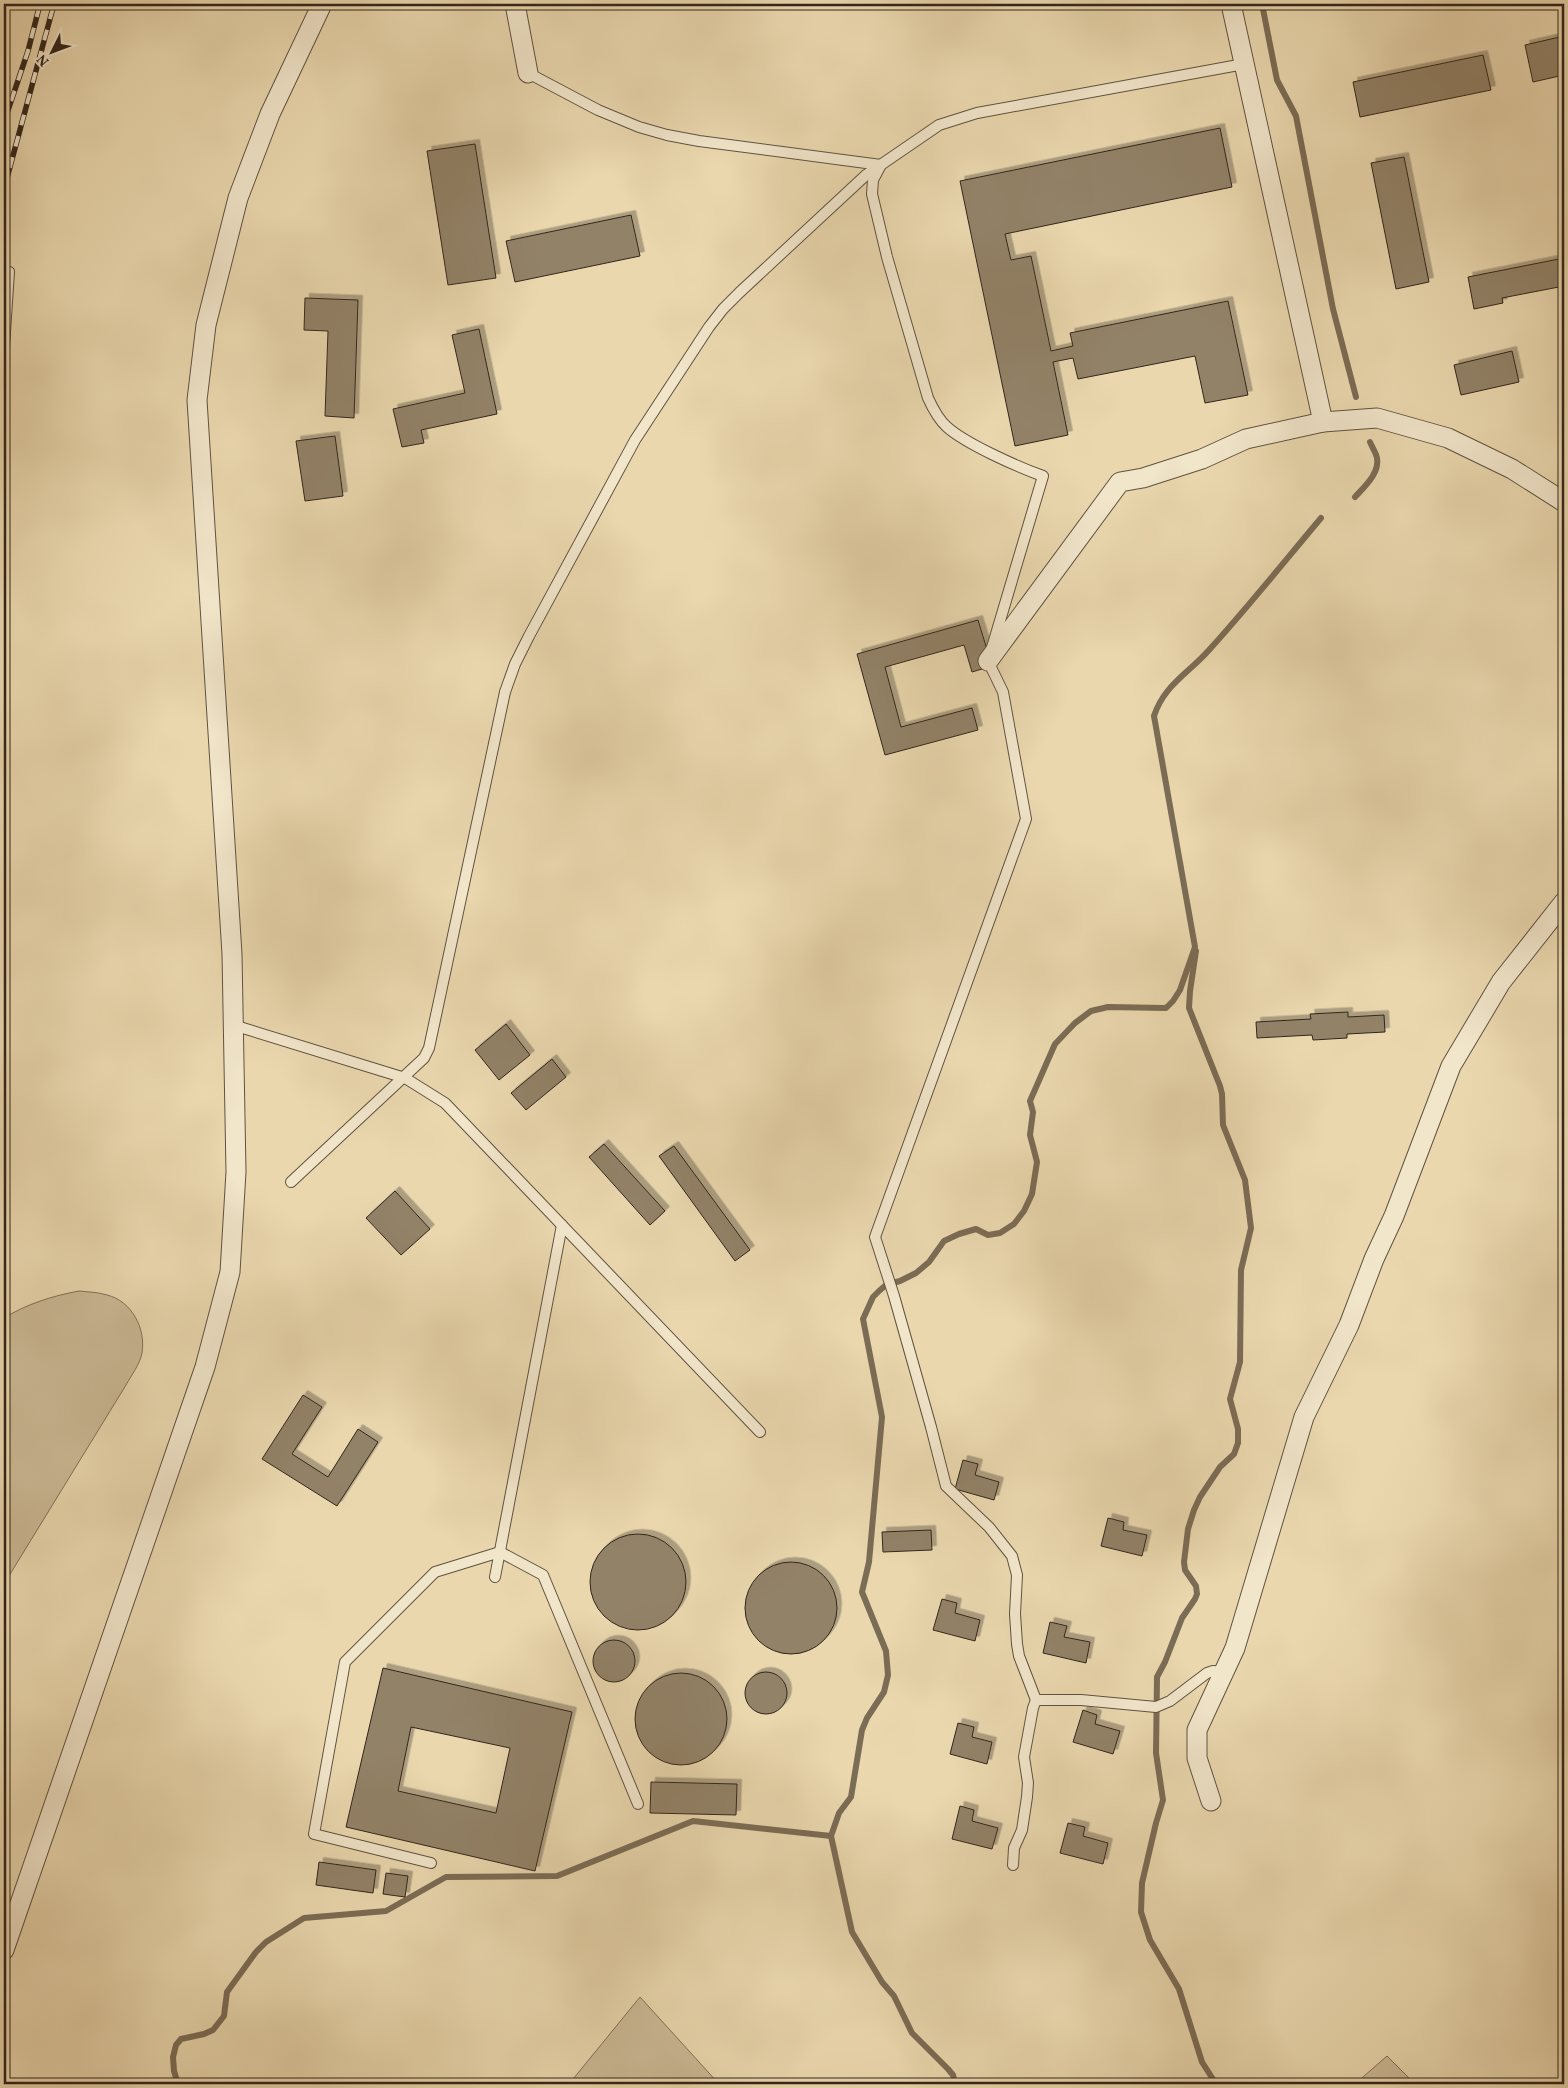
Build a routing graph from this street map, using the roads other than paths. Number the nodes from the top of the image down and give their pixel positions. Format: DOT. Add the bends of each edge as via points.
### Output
graph roads {
  1 [pos="322,4"];
  2 [pos="515,4"];
  3 [pos="1231,4"];
  4 [pos="1244,64"];
  5 [pos="528,73"];
  6 [pos="881,165"];
  7 [pos="4,271"];
  8 [pos="4,348"];
  9 [pos="1323,422"];
  10 [pos="1564,502"];
  11 [pos="988,661"];
  12 [pos="1564,902"];
  13 [pos="233,1025"];
  14 [pos="404,1078"];
  15 [pos="291,1182"];
  16 [pos="562,1225"];
  17 [pos="760,1432"];
  18 [pos="500,1552"];
  19 [pos="494,1577"];
  20 [pos="1224,1672"];
  21 [pos="1036,1700"];
  22 [pos="1211,1801"];
  23 [pos="638,1804"];
  24 [pos="431,1863"];
  25 [pos="1013,1865"];
  26 [pos="4,1950"];
  1 -- 13 [label="street" via="266,123 238,198 206,325 199,377 198,430 232,954"];
  2 -- 5 [label="street"];
  3 -- 4 [label="street"];
  4 -- 6 [label="lane" via="977,113 939,125"];
  4 -- 9 [label="street"];
  5 -- 6 [label="lane" via="598,110 667,135"];
  6 -- 11 [label="lane" via="873,180 872,194 887,257 935,413 957,435 1043,476"];
  6 -- 14 [label="lane" via="740,292 709,327 635,440 529,636 505,692 429,1048 424,1058"];
  7 -- 8 [label="lane" via="9,272"];
  9 -- 10 [label="street" via="1378,418 1448,438 1512,469"];
  9 -- 11 [label="street" via="1246,439 1202,459 1120,482"];
  11 -- 21 [label="lane" via="1003,692 1026,819 875,1237 932,1427 946,1486 989,1527 1012,1556 1016,1575 1017,1644"];
  12 -- 20 [label="street" via="1510,969 1451,1066 1349,1325 1304,1417 1235,1648"];
  13 -- 14 [label="lane"];
  13 -- 26 [label="street" via="235,1206 225,1295 205,1367"];
  14 -- 15 [label="lane"];
  14 -- 16 [label="lane" via="445,1103"];
  16 -- 17 [label="lane"];
  16 -- 18 [label="lane"];
  18 -- 19 [label="lane"];
  18 -- 23 [label="lane" via="544,1575"];
  18 -- 24 [label="lane" via="435,1572 345,1662 314,1834"];
  20 -- 21 [label="lane" via="1206,1672 1156,1708 1081,1700"];
  20 -- 22 [label="street" via="1201,1718 1196,1743 1200,1769"];
  21 -- 25 [label="lane" via="1024,1757 1028,1783 1024,1818 1014,1848"];
}
